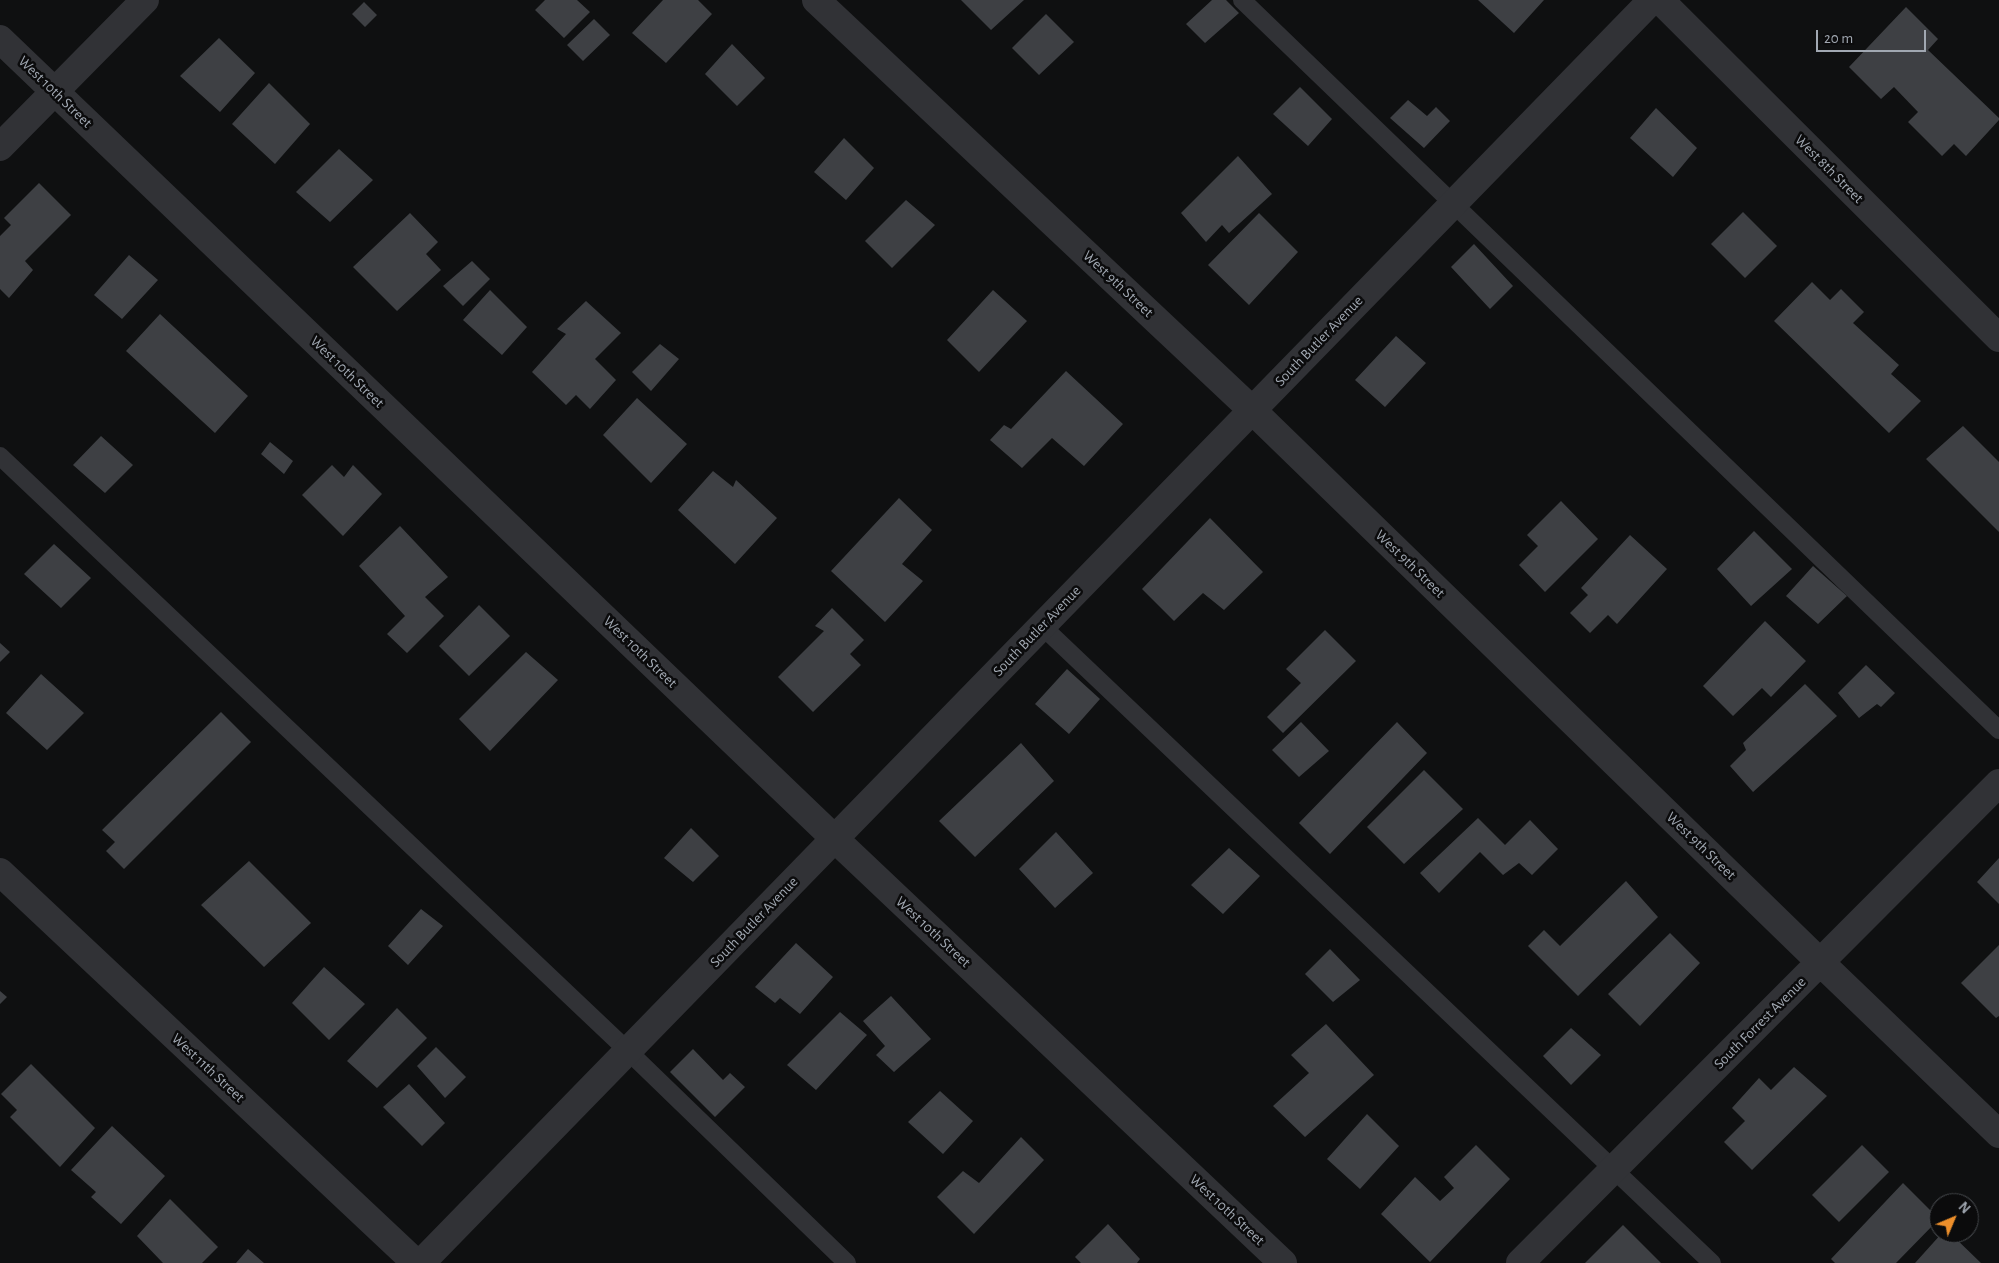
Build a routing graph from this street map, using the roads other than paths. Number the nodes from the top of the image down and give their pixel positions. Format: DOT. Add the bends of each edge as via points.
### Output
graph roads {
  1 [pos="145,0"];
  2 [pos="816,0"];
  3 [pos="1242,0"];
  4 [pos="1652,0"];
  5 [pos="1660,0"];
  6 [pos="0,38"];
  7 [pos="54,92"];
  8 [pos="0,147"];
  9 [pos="1453,204"];
  10 [pos="1999,338"];
  11 [pos="1252,410"];
  12 [pos="0,456"];
  13 [pos="1042,626"];
  14 [pos="1999,730"];
  15 [pos="1999,783"];
  16 [pos="835,839"];
  17 [pos="0,872"];
  18 [pos="1820,962"];
  19 [pos="628,1052"];
  20 [pos="1999,1134"];
  21 [pos="1614,1169"];
  22 [pos="416,1263"];
  23 [pos="421,1263"];
  24 [pos="847,1263"];
  25 [pos="1283,1263"];
  26 [pos="1520,1263"];
  27 [pos="1712,1263"];
  1 -- 7 [label="street"];
  2 -- 11 [label="street, West 9th Street"];
  3 -- 9 [label="lane"];
  4 -- 9 [label="street, South Butler Avenue"];
  5 -- 10 [label="street, West 8th Street"];
  6 -- 7 [label="street, West 10th Street"];
  7 -- 8 [label="street"];
  7 -- 16 [label="street, West 10th Street"];
  9 -- 11 [label="street, South Butler Avenue"];
  9 -- 14 [label="lane"];
  11 -- 13 [label="street, South Butler Avenue"];
  11 -- 18 [label="street, West 9th Street"];
  12 -- 19 [label="lane"];
  13 -- 16 [label="street, South Butler Avenue"];
  13 -- 21 [label="lane"];
  15 -- 18 [label="street, South Forrest Avenue"];
  16 -- 19 [label="street, South Butler Avenue"];
  16 -- 25 [label="street, West 10th Street"];
  17 -- 22 [label="street, West 11th Street"];
  18 -- 20 [label="street, West 9th Street"];
  18 -- 21 [label="street, South Forrest Avenue"];
  19 -- 23 [label="street, South Butler Avenue"];
  19 -- 24 [label="lane"];
  21 -- 26 [label="street, South Forrest Avenue"];
  21 -- 27 [label="lane"];
}
